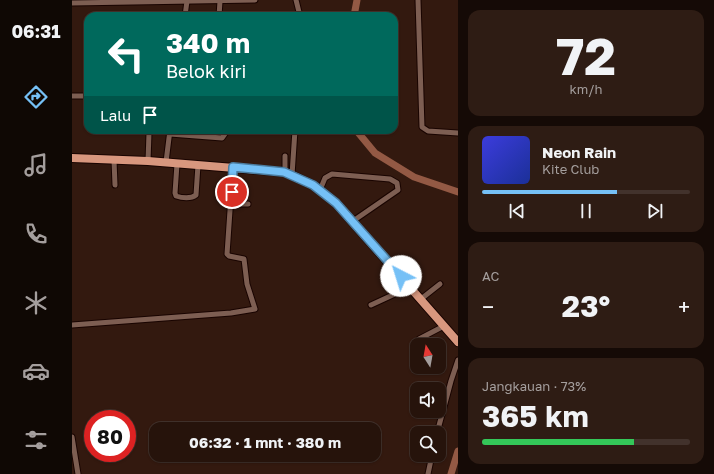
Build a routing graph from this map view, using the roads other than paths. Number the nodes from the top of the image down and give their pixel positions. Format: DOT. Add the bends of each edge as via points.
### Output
graph roads {
  1 [pos="255,0"];
  2 [pos="296,0"];
  3 [pos="418,0"];
  4 [pos="112,1"];
  5 [pos="141,1"];
  6 [pos="187,1"];
  7 [pos="220,1"];
  8 [pos="72,4"];
  9 [pos="186,12"];
  10 [pos="219,12"];
  11 [pos="299,12"];
  12 [pos="72,96"];
  13 [pos="84,96"];
  14 [pos="149,134"];
  15 [pos="170,134"];
  16 [pos="187,134"];
  17 [pos="225,134"];
  18 [pos="294,134"];
  19 [pos="458,134"];
  20 [pos="286,156"];
  21 [pos="72,158"];
  22 [pos="114,160"];
  23 [pos="148,160"];
  24 [pos="166,162"];
  25 [pos="177,164"];
  26 [pos="198,165"];
  27 [pos="233,167"];
  28 [pos="288,173"];
  29 [pos="115,185"];
  30 [pos="320,190"];
  31 [pos="231,204"];
  32 [pos="248,204"];
  33 [pos="353,221"];
  34 [pos="440,284"];
  35 [pos="410,287"];
  36 [pos="421,299"];
  37 [pos="371,305"];
  38 [pos="72,325"];
  39 [pos="444,326"];
  40 [pos="421,338"];
  41 [pos="458,342"];
  42 [pos="458,360"];
  43 [pos="447,394"];
  44 [pos="439,426"];
  45 [pos="72,437"];
  46 [pos="431,462"];
  47 [pos="78,474"];
  48 [pos="428,474"];
  1 -- 7 [label="street"];
  2 -- 11 [label="street"];
  3 -- 19 [label="street" via="422,125 425,130"];
  4 -- 5 [label="street"];
  4 -- 8 [label="street"];
  5 -- 6 [label="street"];
  6 -- 7 [label="street"];
  6 -- 9 [label="street"];
  7 -- 10 [label="street"];
  12 -- 13 [label="street"];
  14 -- 23 [label="street"];
  15 -- 24 [label="street"];
  16 -- 17 [label="street" via="222,138"];
  18 -- 28 [label="street"];
  20 -- 28 [label="street"];
  21 -- 22 [label="highway"];
  22 -- 23 [label="highway"];
  22 -- 29 [label="street"];
  23 -- 24 [label="highway"];
  24 -- 25 [label="highway"];
  25 -- 26 [label="highway"];
  25 -- 26 [label="street" via="176,195 179,197 196,195"];
  26 -- 27 [label="highway"];
  27 -- 28 [label="highway"];
  27 -- 31 [label="street"];
  28 -- 30 [label="highway"];
  30 -- 33 [label="highway"];
  30 -- 33 [label="street" via="325,178 332,174 390,179 397,183 398,190"];
  31 -- 32 [label="street"];
  31 -- 38 [label="street" via="227,254 244,259 247,284 255,309"];
  33 -- 35 [label="highway"];
  34 -- 36 [label="street"];
  35 -- 36 [label="highway"];
  35 -- 37 [label="street"];
  36 -- 39 [label="highway"];
  39 -- 40 [label="street"];
  39 -- 41 [label="highway"];
  42 -- 43 [label="street"];
  43 -- 44 [label="street"];
  45 -- 47 [label="street"];
  46 -- 48 [label="street"];
}
